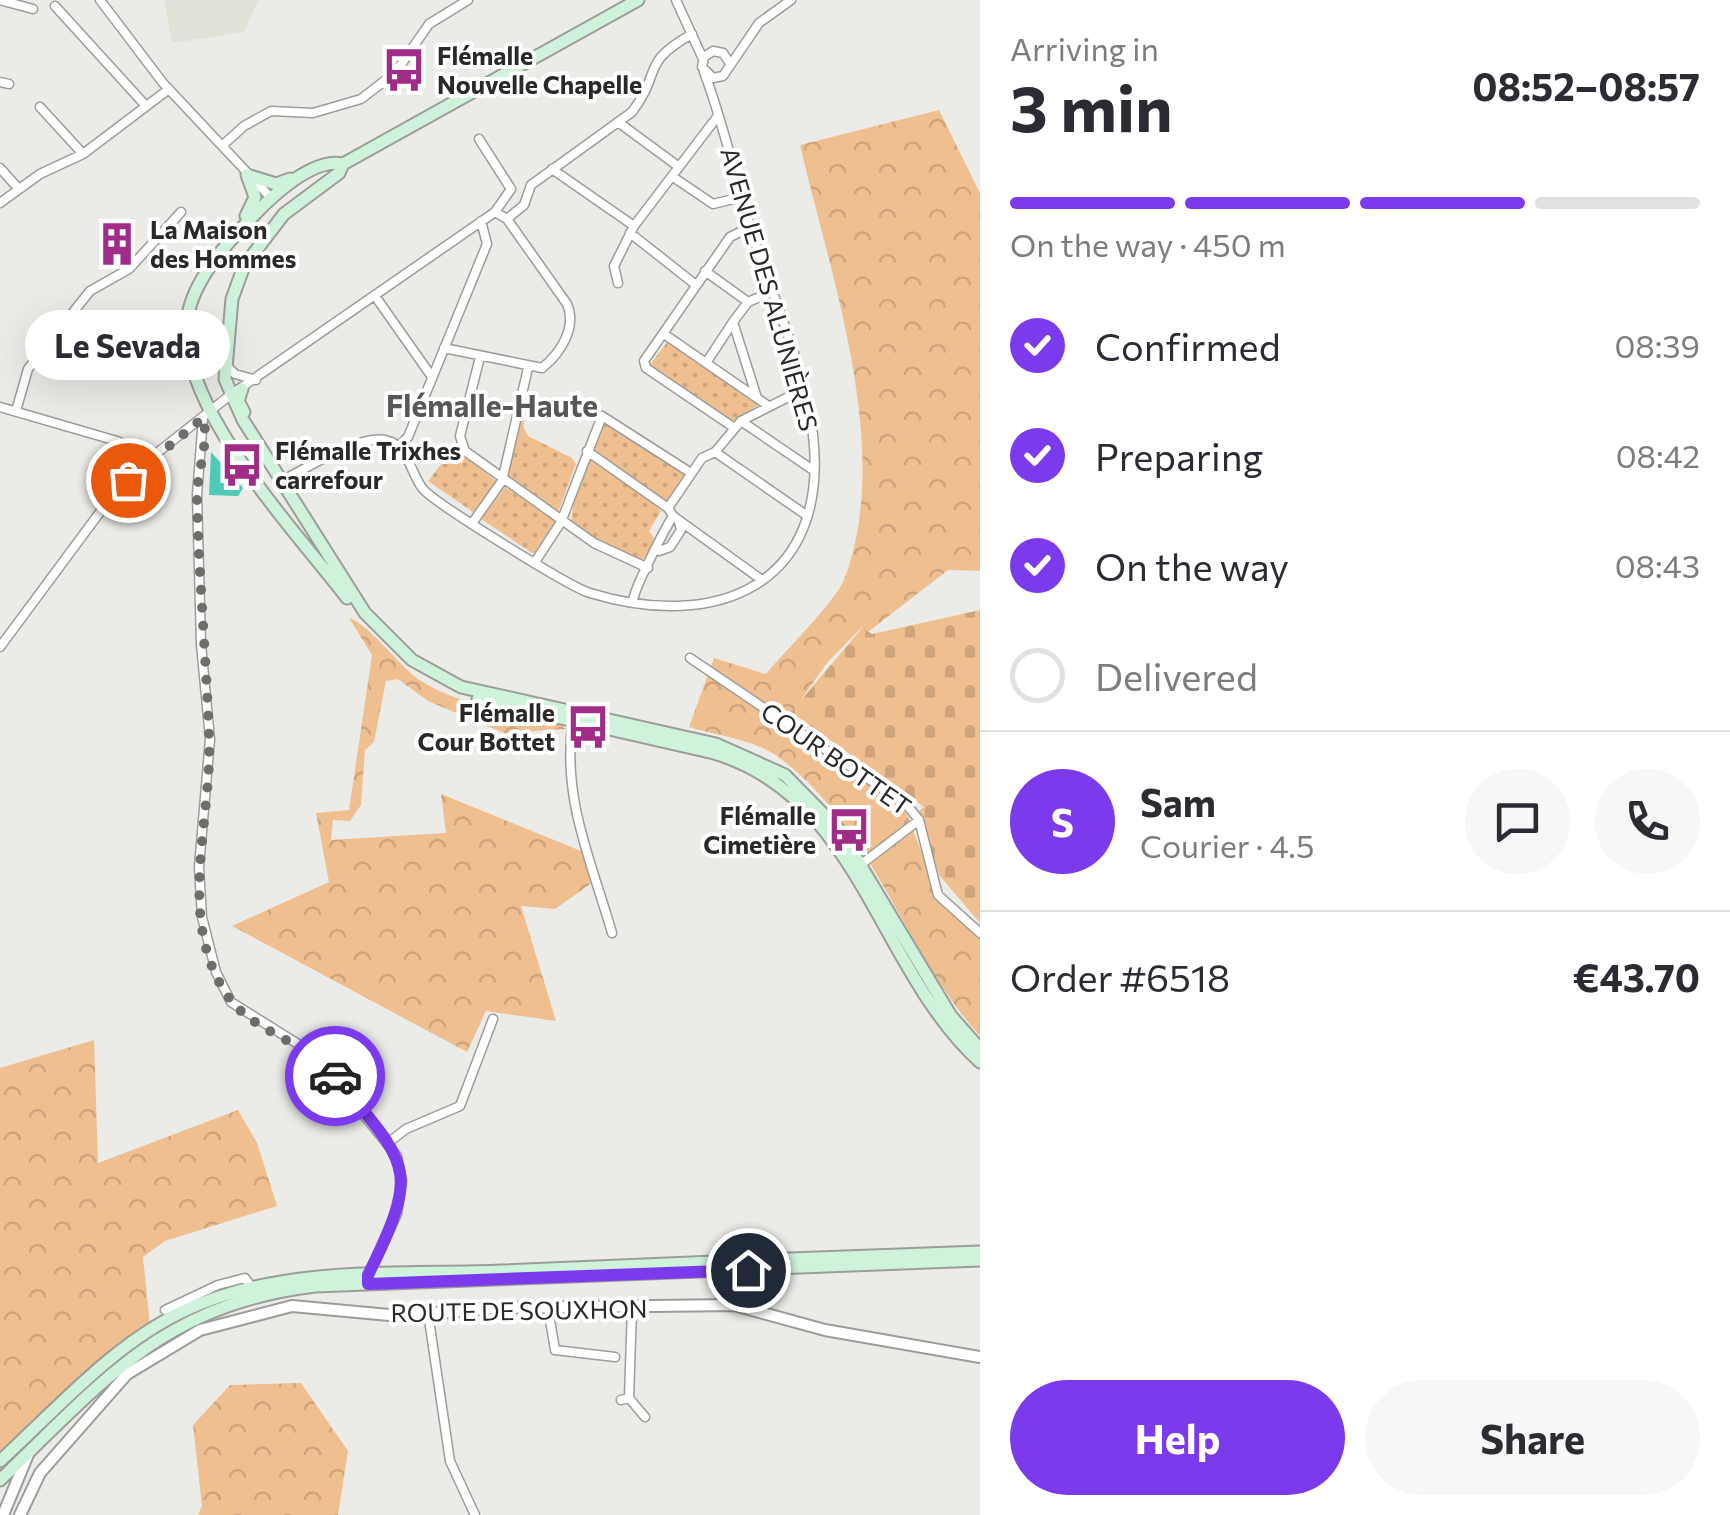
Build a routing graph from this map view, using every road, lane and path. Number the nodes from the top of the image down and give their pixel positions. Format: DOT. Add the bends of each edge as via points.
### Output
graph roads {
  1 [pos="0,0"];
  2 [pos="100,0"];
  3 [pos="468,0"];
  4 [pos="638,0"];
  5 [pos="676,0"];
  6 [pos="792,0"];
  7 [pos="55,6"];
  8 [pos="33,8"];
  9 [pos="692,34"];
  10 [pos="703,59"];
  11 [pos="729,62"];
  12 [pos="704,72"];
  13 [pos="723,76"];
  14 [pos="169,89"];
  15 [pos="712,93"];
  16 [pos="40,106"];
  17 [pos="146,106"];
  18 [pos="717,116"];
  19 [pos="618,122"];
  20 [pos="479,139"];
  21 [pos="223,146"];
  22 [pos="83,154"];
  23 [pos="343,164"];
  24 [pos="316,167"];
  25 [pos="0,168"];
  26 [pos="679,168"];
  27 [pos="552,169"];
  28 [pos="247,175"];
  29 [pos="672,176"];
  30 [pos="18,188"];
  31 [pos="511,188"];
  32 [pos="526,190"];
  33 [pos="742,197"];
  34 [pos="271,198"];
  35 [pos="0,204"];
  36 [pos="294,204"];
  37 [pos="182,212"];
  38 [pos="496,212"];
  39 [pos="508,218"];
  40 [pos="482,222"];
  41 [pos="750,228"];
  42 [pos="632,229"];
  43 [pos="266,234"];
  44 [pos="222,252"];
  45 [pos="705,271"];
  46 [pos="618,283"];
  47 [pos="696,285"];
  48 [pos="771,292"];
  49 [pos="375,296"];
  50 [pos="748,302"];
  51 [pos="734,322"];
  52 [pos="664,334"];
  53 [pos="444,348"];
  54 [pos="480,358"];
  55 [pos="706,363"];
  56 [pos="226,364"];
  57 [pos="528,368"];
  58 [pos="432,376"];
  59 [pos="256,380"];
  60 [pos="242,389"];
  61 [pos="802,390"];
  62 [pos="229,396"];
  63 [pos="757,398"];
  64 [pos="767,406"];
  65 [pos="0,407"];
  66 [pos="16,411"];
  67 [pos="207,414"];
  68 [pos="737,424"];
  69 [pos="221,432"];
  70 [pos="203,436"];
  71 [pos="398,446"];
  72 [pos="589,447"];
  73 [pos="715,452"];
  74 [pos="152,457"];
  75 [pos="813,470"];
  76 [pos="691,473"];
  77 [pos="284,480"];
  78 [pos="502,481"];
  79 [pos="673,515"];
  80 [pos="806,515"];
  81 [pos="473,522"];
  82 [pos="561,522"];
  83 [pos="659,551"];
  84 [pos="534,562"];
  85 [pos="648,568"];
  86 [pos="343,579"];
  87 [pos="762,580"];
  88 [pos="634,601"];
  89 [pos="0,625"];
  90 [pos="12,632"];
  91 [pos="0,647"];
  92 [pos="690,658"];
  93 [pos="574,716"];
  94 [pos="919,820"];
  95 [pos="857,868"];
  96 [pos="612,933"];
  97 [pos="980,934"];
  98 [pos="494,1019"];
  99 [pos="980,1049"];
  100 [pos="980,1062"];
  101 [pos="388,1142"];
  102 [pos="980,1252"];
  103 [pos="980,1260"];
  104 [pos="368,1280"];
  105 [pos="254,1291"];
  106 [pos="548,1308"];
  107 [pos="632,1308"];
  108 [pos="165,1310"];
  109 [pos="428,1314"];
  110 [pos="615,1357"];
  111 [pos="980,1357"];
  112 [pos="108,1390"];
  113 [pos="83,1399"];
  114 [pos="646,1417"];
  115 [pos="29,1452"];
  116 [pos="0,1461"];
  117 [pos="0,1480"];
  118 [pos="2,1515"];
  119 [pos="20,1515"];
  120 [pos="475,1515"];
  1 -- 8 [label="street"];
  2 -- 14 [label="street"];
  3 -- 21 [label="street" via="429,24 396,72 362,99 313,112 271,111"];
  4 -- 23 [label="main road"];
  5 -- 9 [label="street, AVENUE DES ALUNIÈRES"];
  6 -- 11 [label="street" via="759,23"];
  7 -- 17 [label="street"];
  9 -- 10 [label="street, AVENUE DES ALUNIÈRES"];
  9 -- 19 [label="street" via="662,51 644,96"];
  10 -- 11 [label="street" via="718,51"];
  10 -- 12 [label="street, AVENUE DES ALUNIÈRES"];
  11 -- 13 [label="street"];
  12 -- 13 [label="street"];
  12 -- 15 [label="street, AVENUE DES ALUNIÈRES"];
  13 -- 15 [label="street"];
  14 -- 17 [label="street"];
  14 -- 21 [label="street"];
  15 -- 18 [label="street, AVENUE DES ALUNIÈRES"];
  16 -- 22 [label="street"];
  17 -- 22 [label="street"];
  18 -- 26 [label="street"];
  18 -- 33 [label="street, AVENUE DES ALUNIÈRES"];
  19 -- 26 [label="street"];
  19 -- 27 [label="street"];
  20 -- 31 [label="street"];
  21 -- 28 [label="street"];
  22 -- 30 [label="street"];
  23 -- 24 [label="main road"];
  23 -- 36 [label="main road"];
  24 -- 28 [label="main road" via="276,184"];
  24 -- 34 [label="main road"];
  25 -- 30 [label="street"];
  26 -- 29 [label="street"];
  27 -- 32 [label="street"];
  27 -- 42 [label="street"];
  28 -- 34 [label="street"];
  28 -- 44 [label="main road" via="254,203"];
  29 -- 33 [label="street" via="713,204"];
  29 -- 42 [label="street"];
  30 -- 35 [label="street"];
  31 -- 32 [label="street"];
  31 -- 38 [label="street"];
  32 -- 39 [label="street" via="524,205"];
  33 -- 41 [label="street, AVENUE DES ALUNIÈRES"];
  34 -- 36 [label="main road"];
  34 -- 43 [label="main road" via="275,210"];
  34 -- 44 [label="main road"];
  36 -- 43 [label="main road"];
  37 -- 66 [label="street" via="129,269 90,291 28,369"];
  38 -- 39 [label="street"];
  38 -- 40 [label="street"];
  39 -- 57 [label="street" via="571,313 570,329 548,364"];
  40 -- 49 [label="street"];
  40 -- 53 [label="street" via="488,240"];
  41 -- 45 [label="street" via="730,237"];
  41 -- 48 [label="street, AVENUE DES ALUNIÈRES"];
  42 -- 46 [label="street" via="613,271"];
  42 -- 47 [label="street"];
  43 -- 56 [label="main road" via="232,299"];
  44 -- 67 [label="main road" via="190,305 187,356"];
  45 -- 47 [label="street"];
  45 -- 50 [label="street"];
  47 -- 52 [label="street"];
  48 -- 50 [label="street"];
  48 -- 61 [label="street, AVENUE DES ALUNIÈRES"];
  49 -- 58 [label="street"];
  49 -- 59 [label="street"];
  50 -- 51 [label="street"];
  51 -- 55 [label="street"];
  51 -- 63 [label="street"];
  52 -- 55 [label="street"];
  52 -- 68 [label="street" via="644,361 646,368"];
  53 -- 54 [label="street"];
  53 -- 58 [label="street"];
  54 -- 57 [label="street"];
  54 -- 78 [label="street" via="460,442"];
  55 -- 63 [label="street"];
  56 -- 59 [label="street"];
  56 -- 62 [label="main road"];
  57 -- 78 [label="street"];
  58 -- 71 [label="street" via="408,437"];
  59 -- 60 [label="street"];
  60 -- 62 [label="street"];
  60 -- 77 [label="main road" via="238,401"];
  61 -- 64 [label="street"];
  61 -- 75 [label="street, AVENUE DES ALUNIÈRES"];
  62 -- 67 [label="street"];
  62 -- 86 [label="main road"];
  63 -- 64 [label="street"];
  64 -- 68 [label="street"];
  65 -- 66 [label="street"];
  66 -- 74 [label="street"];
  67 -- 69 [label="main road"];
  67 -- 70 [label="street"];
  67 -- 74 [label="street"];
  68 -- 73 [label="street"];
  68 -- 75 [label="street"];
  69 -- 70 [label="street"];
  69 -- 93 [label="main road" via="359,614 408,664 470,696"];
  70 -- 101 [label="street" via="197,504 210,748 199,878 209,951 236,1007 314,1054"];
  71 -- 77 [label="street" via="373,439"];
  71 -- 81 [label="street, AVENUE DES ALUNIÈRES" via="424,491"];
  72 -- 76 [label="street" via="607,416"];
  72 -- 79 [label="street"];
  72 -- 82 [label="street"];
  73 -- 76 [label="street"];
  73 -- 80 [label="street"];
  74 -- 90 [label="street" via="102,508"];
  75 -- 80 [label="street, AVENUE DES ALUNIÈRES"];
  76 -- 79 [label="street"];
  77 -- 86 [label="main road"];
  78 -- 81 [label="street"];
  78 -- 82 [label="street"];
  79 -- 83 [label="street" via="658,539"];
  79 -- 83 [label="street" via="681,530"];
  79 -- 87 [label="street"];
  80 -- 87 [label="street, AVENUE DES ALUNIÈRES" via="789,550"];
  81 -- 84 [label="street, AVENUE DES ALUNIÈRES"];
  82 -- 84 [label="street"];
  82 -- 85 [label="street"];
  83 -- 85 [label="street"];
  84 -- 88 [label="street, AVENUE DES ALUNIÈRES" via="588,593"];
  85 -- 88 [label="street"];
  86 -- 93 [label="main road" via="382,634 434,674"];
  87 -- 88 [label="street, AVENUE DES ALUNIÈRES" via="736,598 699,607"];
  89 -- 90 [label="street"];
  90 -- 91 [label="street"];
  92 -- 94 [label="street, COUR BOTTET" via="903,801"];
  93 -- 95 [label="main road" via="759,771 815,816"];
  93 -- 96 [label="street" via="569,778 576,828"];
  94 -- 95 [label="street"];
  94 -- 97 [label="street, COUR BOTTET" via="938,895"];
  95 -- 99 [label="main road"];
  95 -- 100 [label="main road" via="944,1023"];
  98 -- 101 [label="street" via="460,1106"];
  101 -- 104 [label="street" via="401,1172 399,1204"];
  102 -- 104 [label="main road"];
  103 -- 104 [label="main road"];
  104 -- 105 [label="main road"];
  105 -- 108 [label="street" via="244,1278 227,1281"];
  105 -- 113 [label="main road" via="140,1348"];
  105 -- 116 [label="main road" via="186,1310 152,1330"];
  106 -- 107 [label="street, ROUTE DE SOUXHON"];
  106 -- 109 [label="street, ROUTE DE SOUXHON"];
  106 -- 110 [label="street" via="556,1350"];
  107 -- 111 [label="street, ROUTE DE SOUXHON" via="734,1305 825,1330"];
  107 -- 114 [label="street" via="625,1399"];
  109 -- 112 [label="street, ROUTE DE SOUXHON" via="292,1306 237,1318 159,1352"];
  109 -- 120 [label="street" via="450,1461"];
  112 -- 113 [label="street"];
  112 -- 119 [label="street, ROUTE DE SOUXHON" via="40,1473"];
  113 -- 115 [label="main road"];
  115 -- 117 [label="main road"];
  115 -- 118 [label="street"];
}
